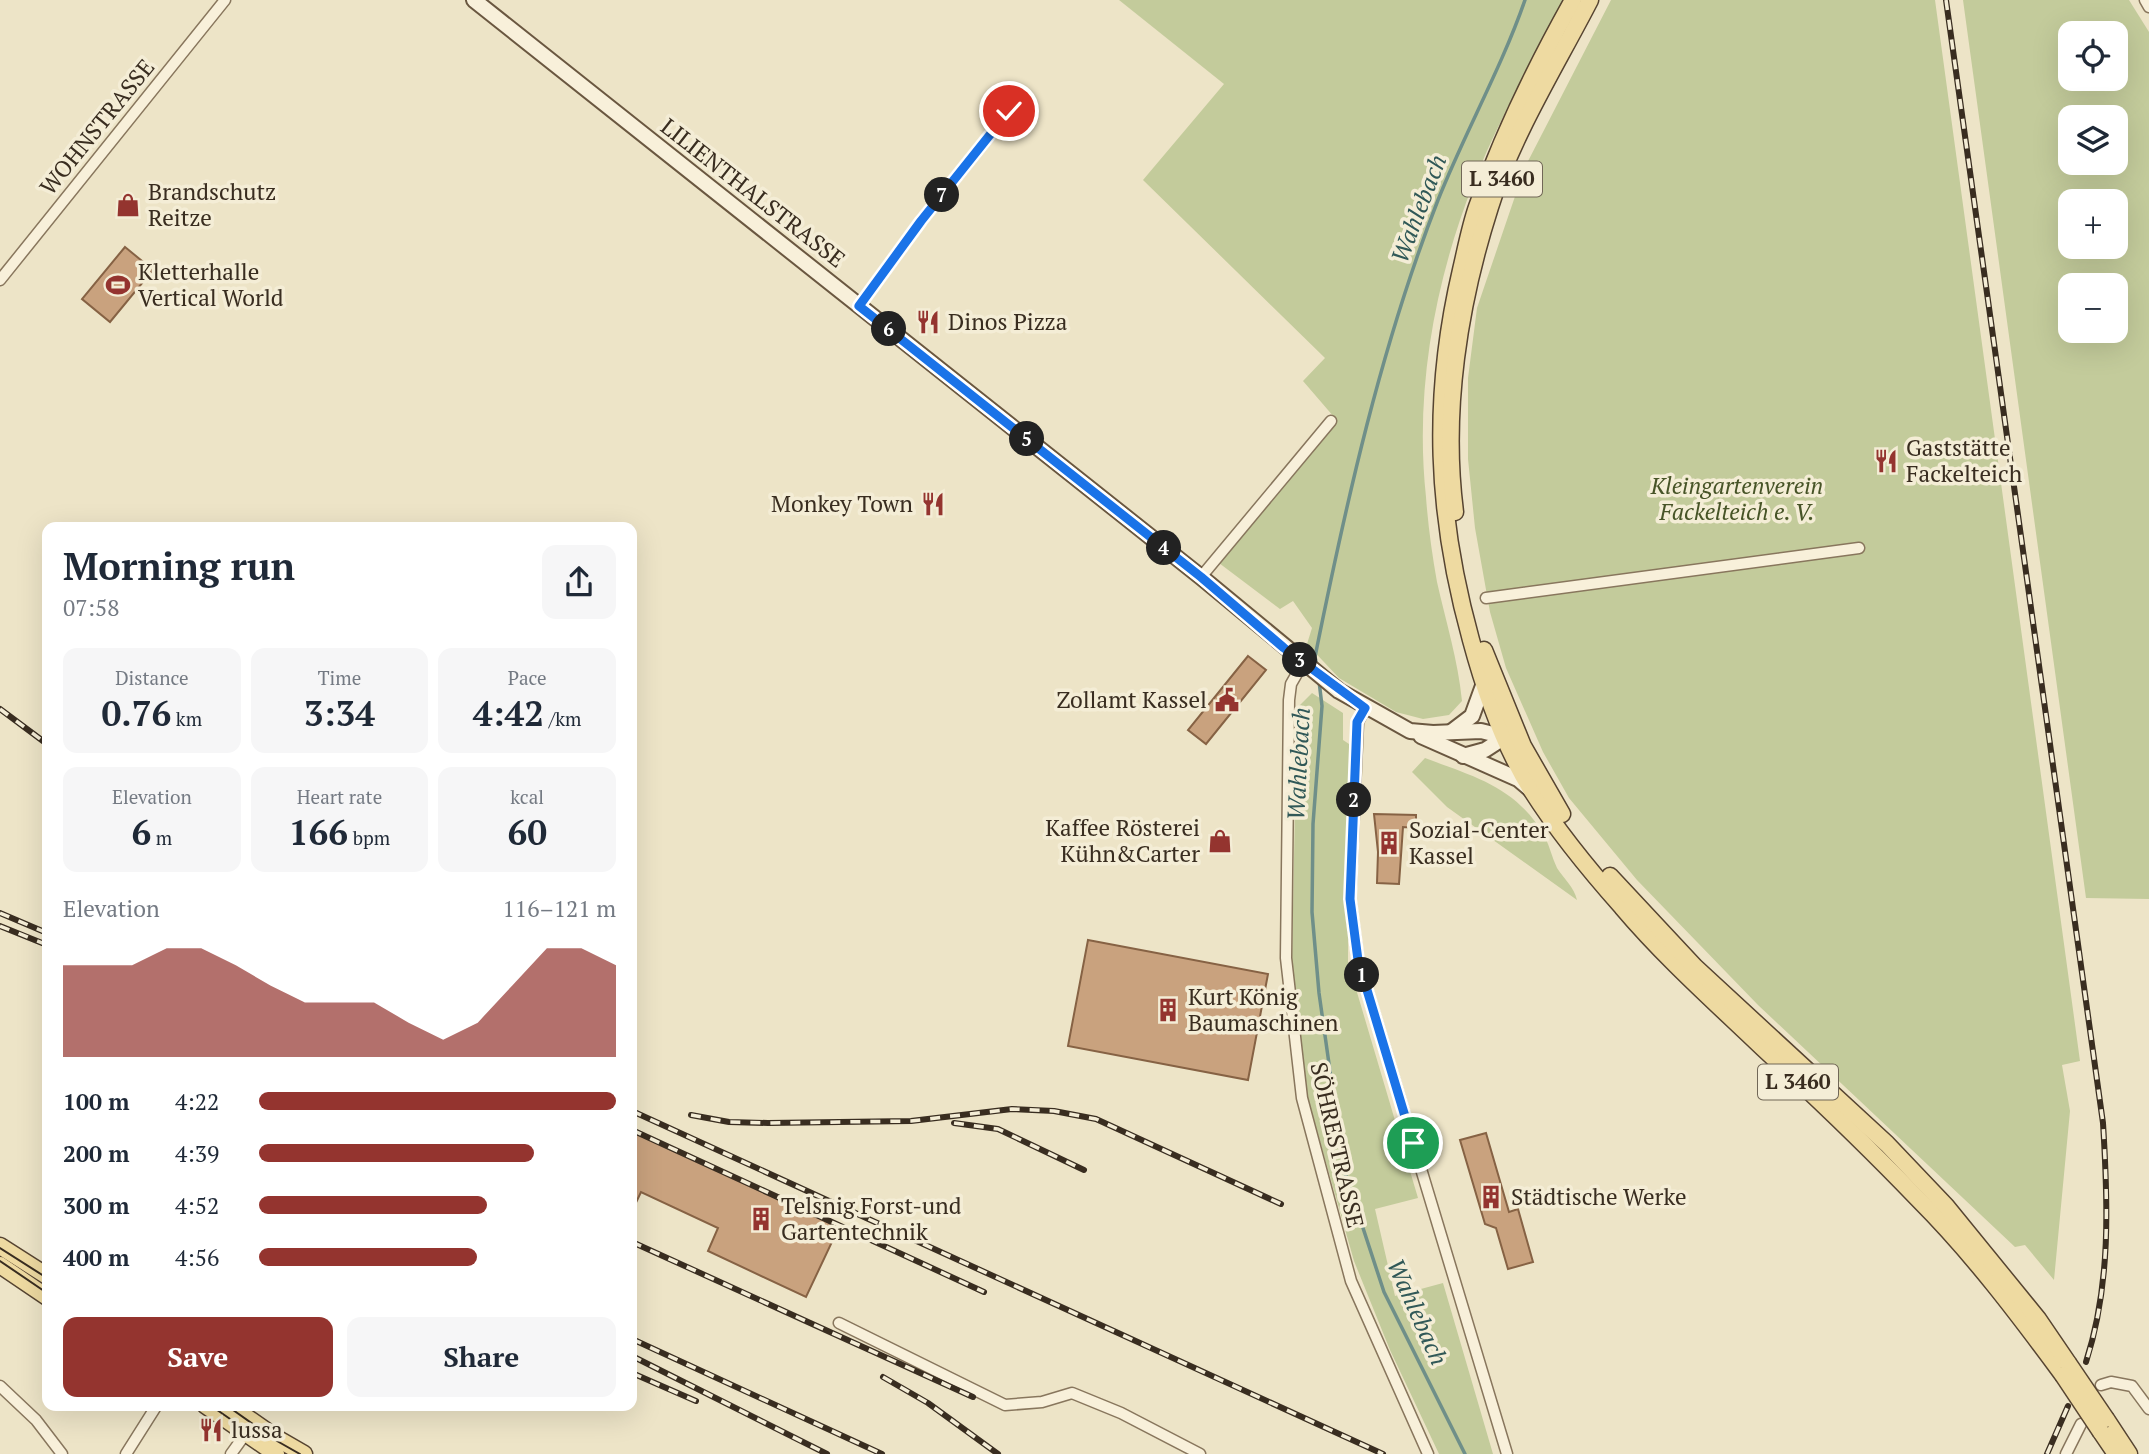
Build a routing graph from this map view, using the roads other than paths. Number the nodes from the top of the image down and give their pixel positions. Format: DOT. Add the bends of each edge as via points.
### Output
graph roads {
  1 [pos="225,0"];
  2 [pos="474,0"];
  3 [pos="1573,0"];
  4 [pos="1590,0"];
  5 [pos="2145,0"];
  6 [pos="2149,7"];
  7 [pos="1018,100"];
  8 [pos="0,280"];
  9 [pos="859,306"];
  10 [pos="1331,421"];
  11 [pos="1859,548"];
  12 [pos="1201,577"];
  13 [pos="1486,598"];
  14 [pos="1484,650"];
  15 [pos="1307,666"];
  16 [pos="1484,683"];
  17 [pos="1365,708"];
  18 [pos="1410,731"];
  19 [pos="1450,733"];
  20 [pos="1505,737"];
  21 [pos="1523,746"];
  22 [pos="1463,756"];
  23 [pos="1532,791"];
  24 [pos="2,1256"];
  25 [pos="42,1274"];
  26 [pos="42,1292"];
  27 [pos="839,1324"];
  28 [pos="2065,1369"];
  29 [pos="2101,1385"];
  30 [pos="0,1386"];
  31 [pos="2149,1409"];
  32 [pos="153,1411"];
  33 [pos="217,1411"];
  34 [pos="234,1411"];
  35 [pos="2081,1424"];
  36 [pos="2104,1425"];
  37 [pos="250,1428"];
  38 [pos="59,1449"];
  39 [pos="2071,1451"];
  40 [pos="49,1454"];
  41 [pos="126,1454"];
  42 [pos="231,1454"];
  43 [pos="276,1454"];
  44 [pos="304,1454"];
  45 [pos="1200,1454"];
  46 [pos="1428,1454"];
  47 [pos="1507,1454"];
  48 [pos="2116,1454"];
  49 [pos="2129,1454"];
  1 -- 8 [label="street, WOHNSTRASSE"];
  2 -- 9 [label="main road, LILIENTHALSTRASSE"];
  3 -- 16 [label="main road, L 3460" via="1531,79 1476,209 1445,354 1440,471 1446,528 1458,592"];
  4 -- 14 [label="main road, L 3460" via="1521,133 1490,205 1460,327 1451,429 1454,508"];
  5 -- 6 [label="street"];
  7 -- 9 [label="street"];
  9 -- 12 [label="main road, LILIENTHALSTRASSE"];
  10 -- 12 [label="street"];
  11 -- 13 [label="street"];
  12 -- 15 [label="main road, LILIENTHALSTRASSE"];
  14 -- 20 [label="main road"];
  14 -- 21 [label="main road, L 3460"];
  15 -- 17 [label="main road, LILIENTHALSTRASSE"];
  15 -- 46 [label="street, SÖHRESTRASSE" via="1291,684 1289,700 1286,958 1302,1098 1351,1281"];
  16 -- 19 [label="main road" via="1472,716"];
  16 -- 20 [label="main road, L 3460"];
  17 -- 18 [label="main road, LILIENTHALSTRASSE"];
  17 -- 47 [label="street" via="1357,722 1350,899 1358,960"];
  18 -- 19 [label="main road, LILIENTHALSTRASSE"];
  18 -- 22 [label="main road"];
  19 -- 20 [label="main road, LILIENTHALSTRASSE"];
  20 -- 21 [label="main road"];
  20 -- 22 [label="main road" via="1485,750"];
  20 -- 23 [label="main road, L 3460"];
  21 -- 28 [label="main road, L 3460" via="1551,798 1625,894 1695,967 1887,1144 1937,1197 2038,1319"];
  22 -- 23 [label="main road" via="1518,779"];
  23 -- 28 [label="main road, L 3460" via="1622,908 1686,976 1919,1199"];
  24 -- 25 [label="main road"];
  24 -- 26 [label="main road"];
  27 -- 45 [label="street" via="1005,1405 1042,1402 1072,1393"];
  28 -- 36 [label="main road, L 3460, bridge"];
  29 -- 31 [label="street" via="2124,1382"];
  30 -- 38 [label="street"];
  32 -- 41 [label="street"];
  33 -- 37 [label="main road"];
  34 -- 37 [label="main road"];
  35 -- 39 [label="street"];
  36 -- 48 [label="main road, L 3460"];
  36 -- 49 [label="main road, L 3460"];
  37 -- 42 [label="street"];
  37 -- 43 [label="main road"];
  37 -- 44 [label="main road"];
  38 -- 40 [label="street"];
}
